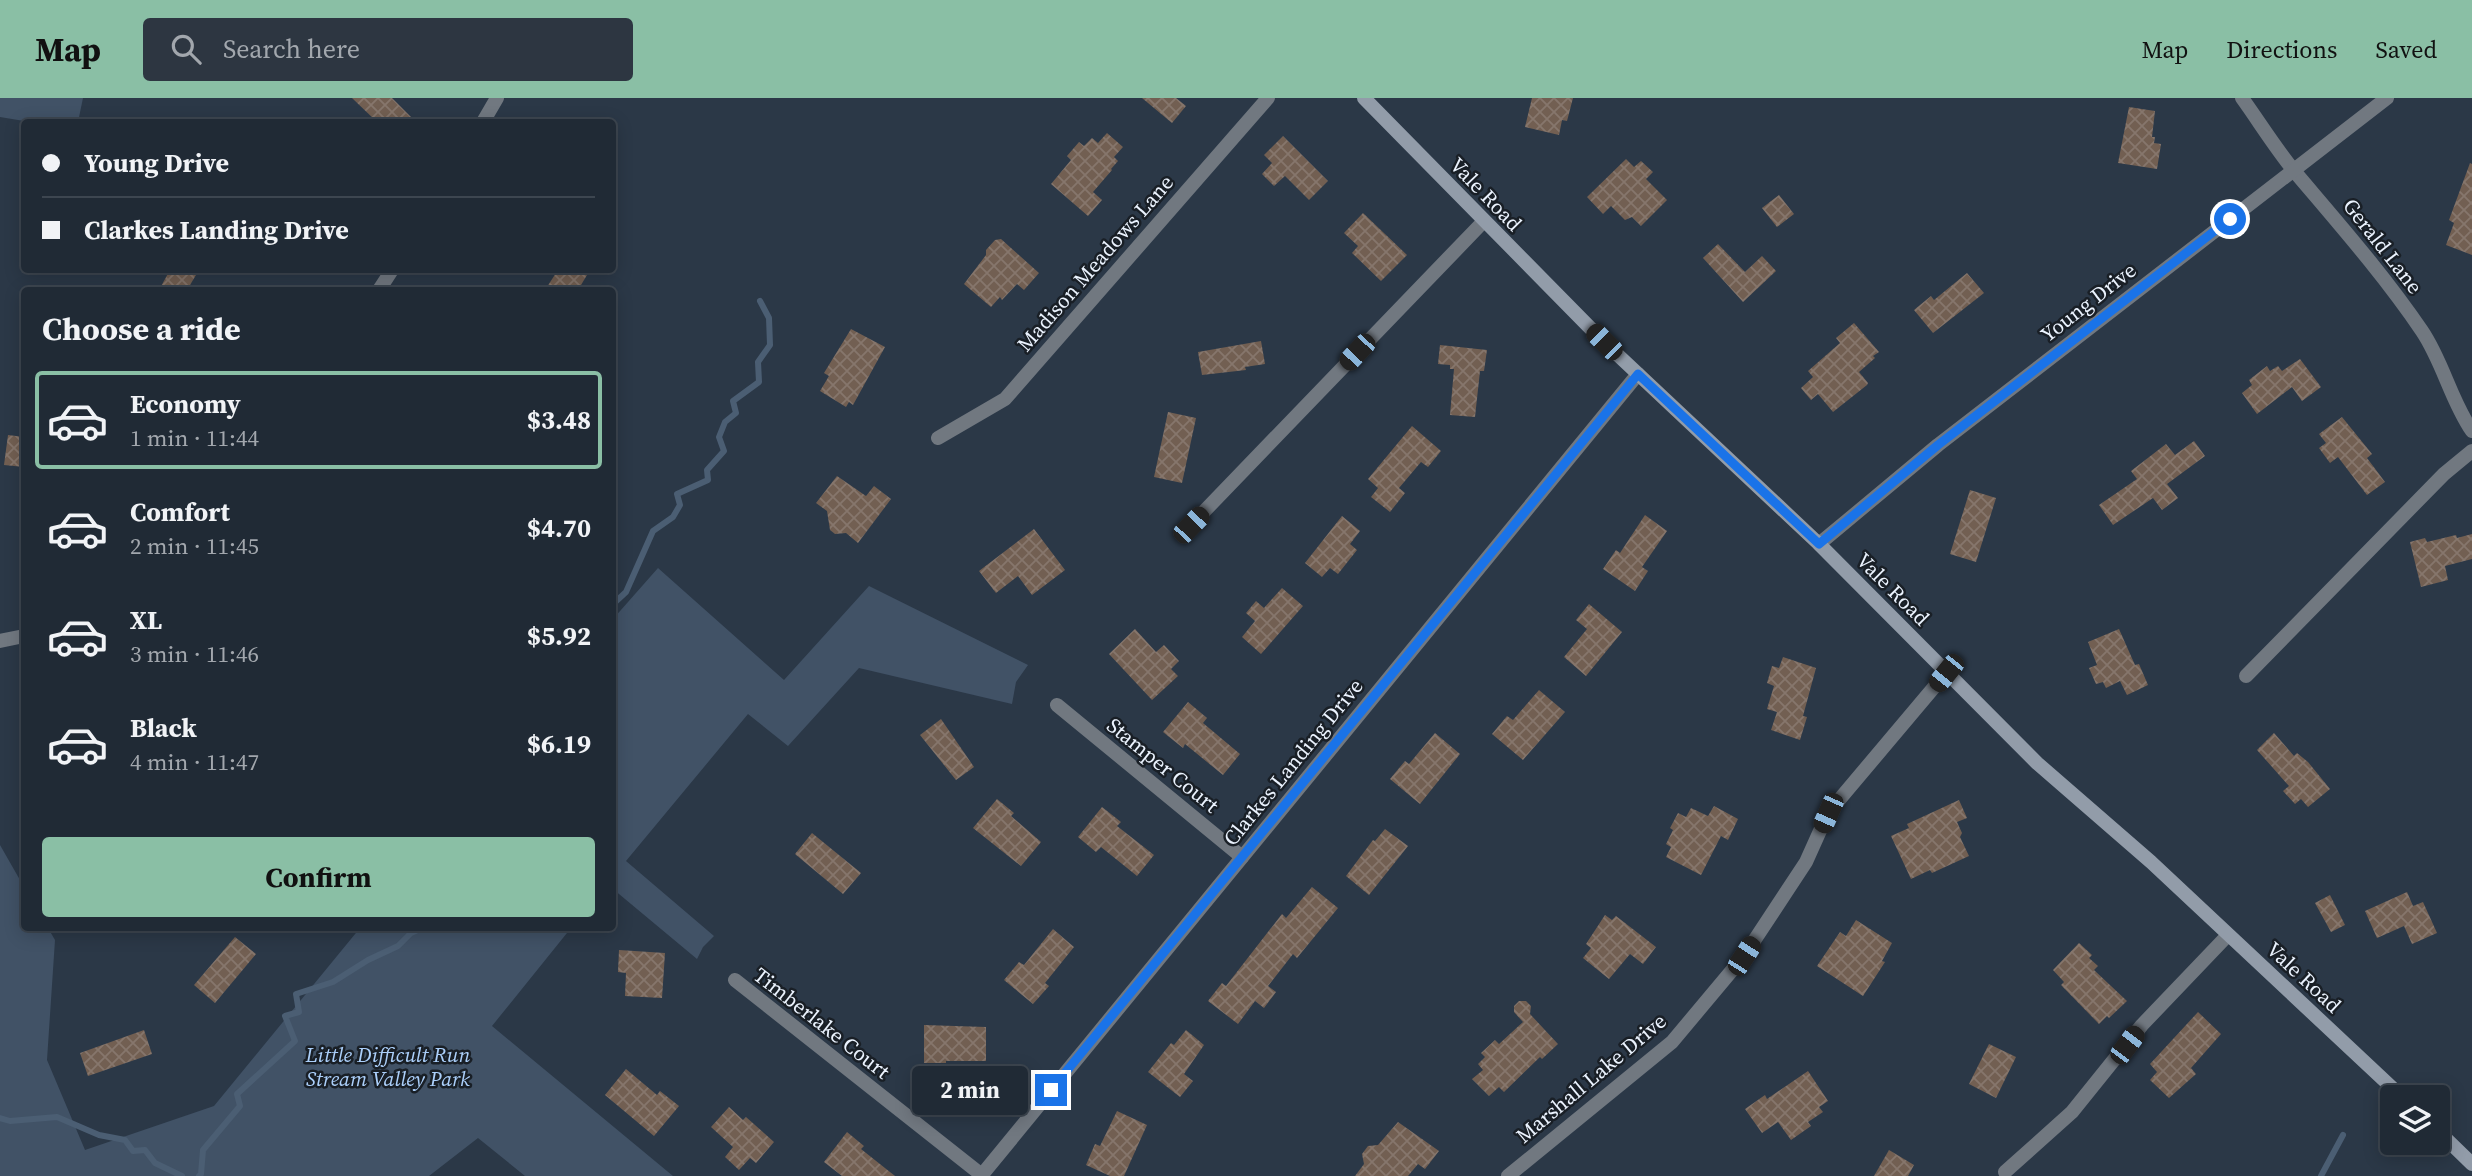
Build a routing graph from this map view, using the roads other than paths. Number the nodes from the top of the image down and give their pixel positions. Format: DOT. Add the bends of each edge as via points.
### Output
graph roads {
  1 [pos="498,98"];
  2 [pos="1268,98"];
  3 [pos="1364,98"];
  4 [pos="2242,98"];
  5 [pos="2387,98"];
  6 [pos="485,119"];
  7 [pos="2293,170"];
  8 [pos="1483,222"];
  9 [pos="1638,374"];
  10 [pos="2472,431"];
  11 [pos="938,438"];
  12 [pos="2472,451"];
  13 [pos="1191,525"];
  14 [pos="1819,544"];
  15 [pos="21,636"];
  16 [pos="0,640"];
  17 [pos="1946,673"];
  18 [pos="2246,677"];
  19 [pos="1057,705"];
  20 [pos="1242,857"];
  21 [pos="2228,935"];
  22 [pos="735,980"];
  23 [pos="2389,1085"];
  24 [pos="2450,1143"];
  25 [pos="2472,1164"];
  26 [pos="2005,1172"];
  27 [pos="982,1176"];
  28 [pos="1508,1176"];
  1 -- 6 [label="street"];
  2 -- 11 [label="street, Madison Meadows Lane" via="1005,398"];
  3 -- 8 [label="main road, Vale Road"];
  4 -- 7 [label="street, Gerald Lane"];
  5 -- 7 [label="street, Young Drive"];
  7 -- 10 [label="street, Gerald Lane" via="2329,209 2422,331"];
  7 -- 14 [label="street, Young Drive" via="1938,445"];
  8 -- 9 [label="main road, Vale Road"];
  8 -- 13 [label="street"];
  9 -- 14 [label="main road, Vale Road"];
  9 -- 20 [label="street, Clarkes Landing Drive"];
  12 -- 18 [label="street" via="2444,474"];
  14 -- 17 [label="main road, Vale Road"];
  15 -- 16 [label="street"];
  17 -- 21 [label="main road, Vale Road"];
  17 -- 28 [label="street, Marshall Lake Drive" via="1828,813 1806,862 1744,956 1672,1042"];
  19 -- 20 [label="street, Stamper Court"];
  20 -- 27 [label="street, Clarkes Landing Drive"];
  21 -- 23 [label="main road, Vale Road"];
  21 -- 26 [label="street" via="2142,1025 2072,1112"];
  22 -- 27 [label="street, Timberlake Court"];
  24 -- 25 [label="main road"];
}
